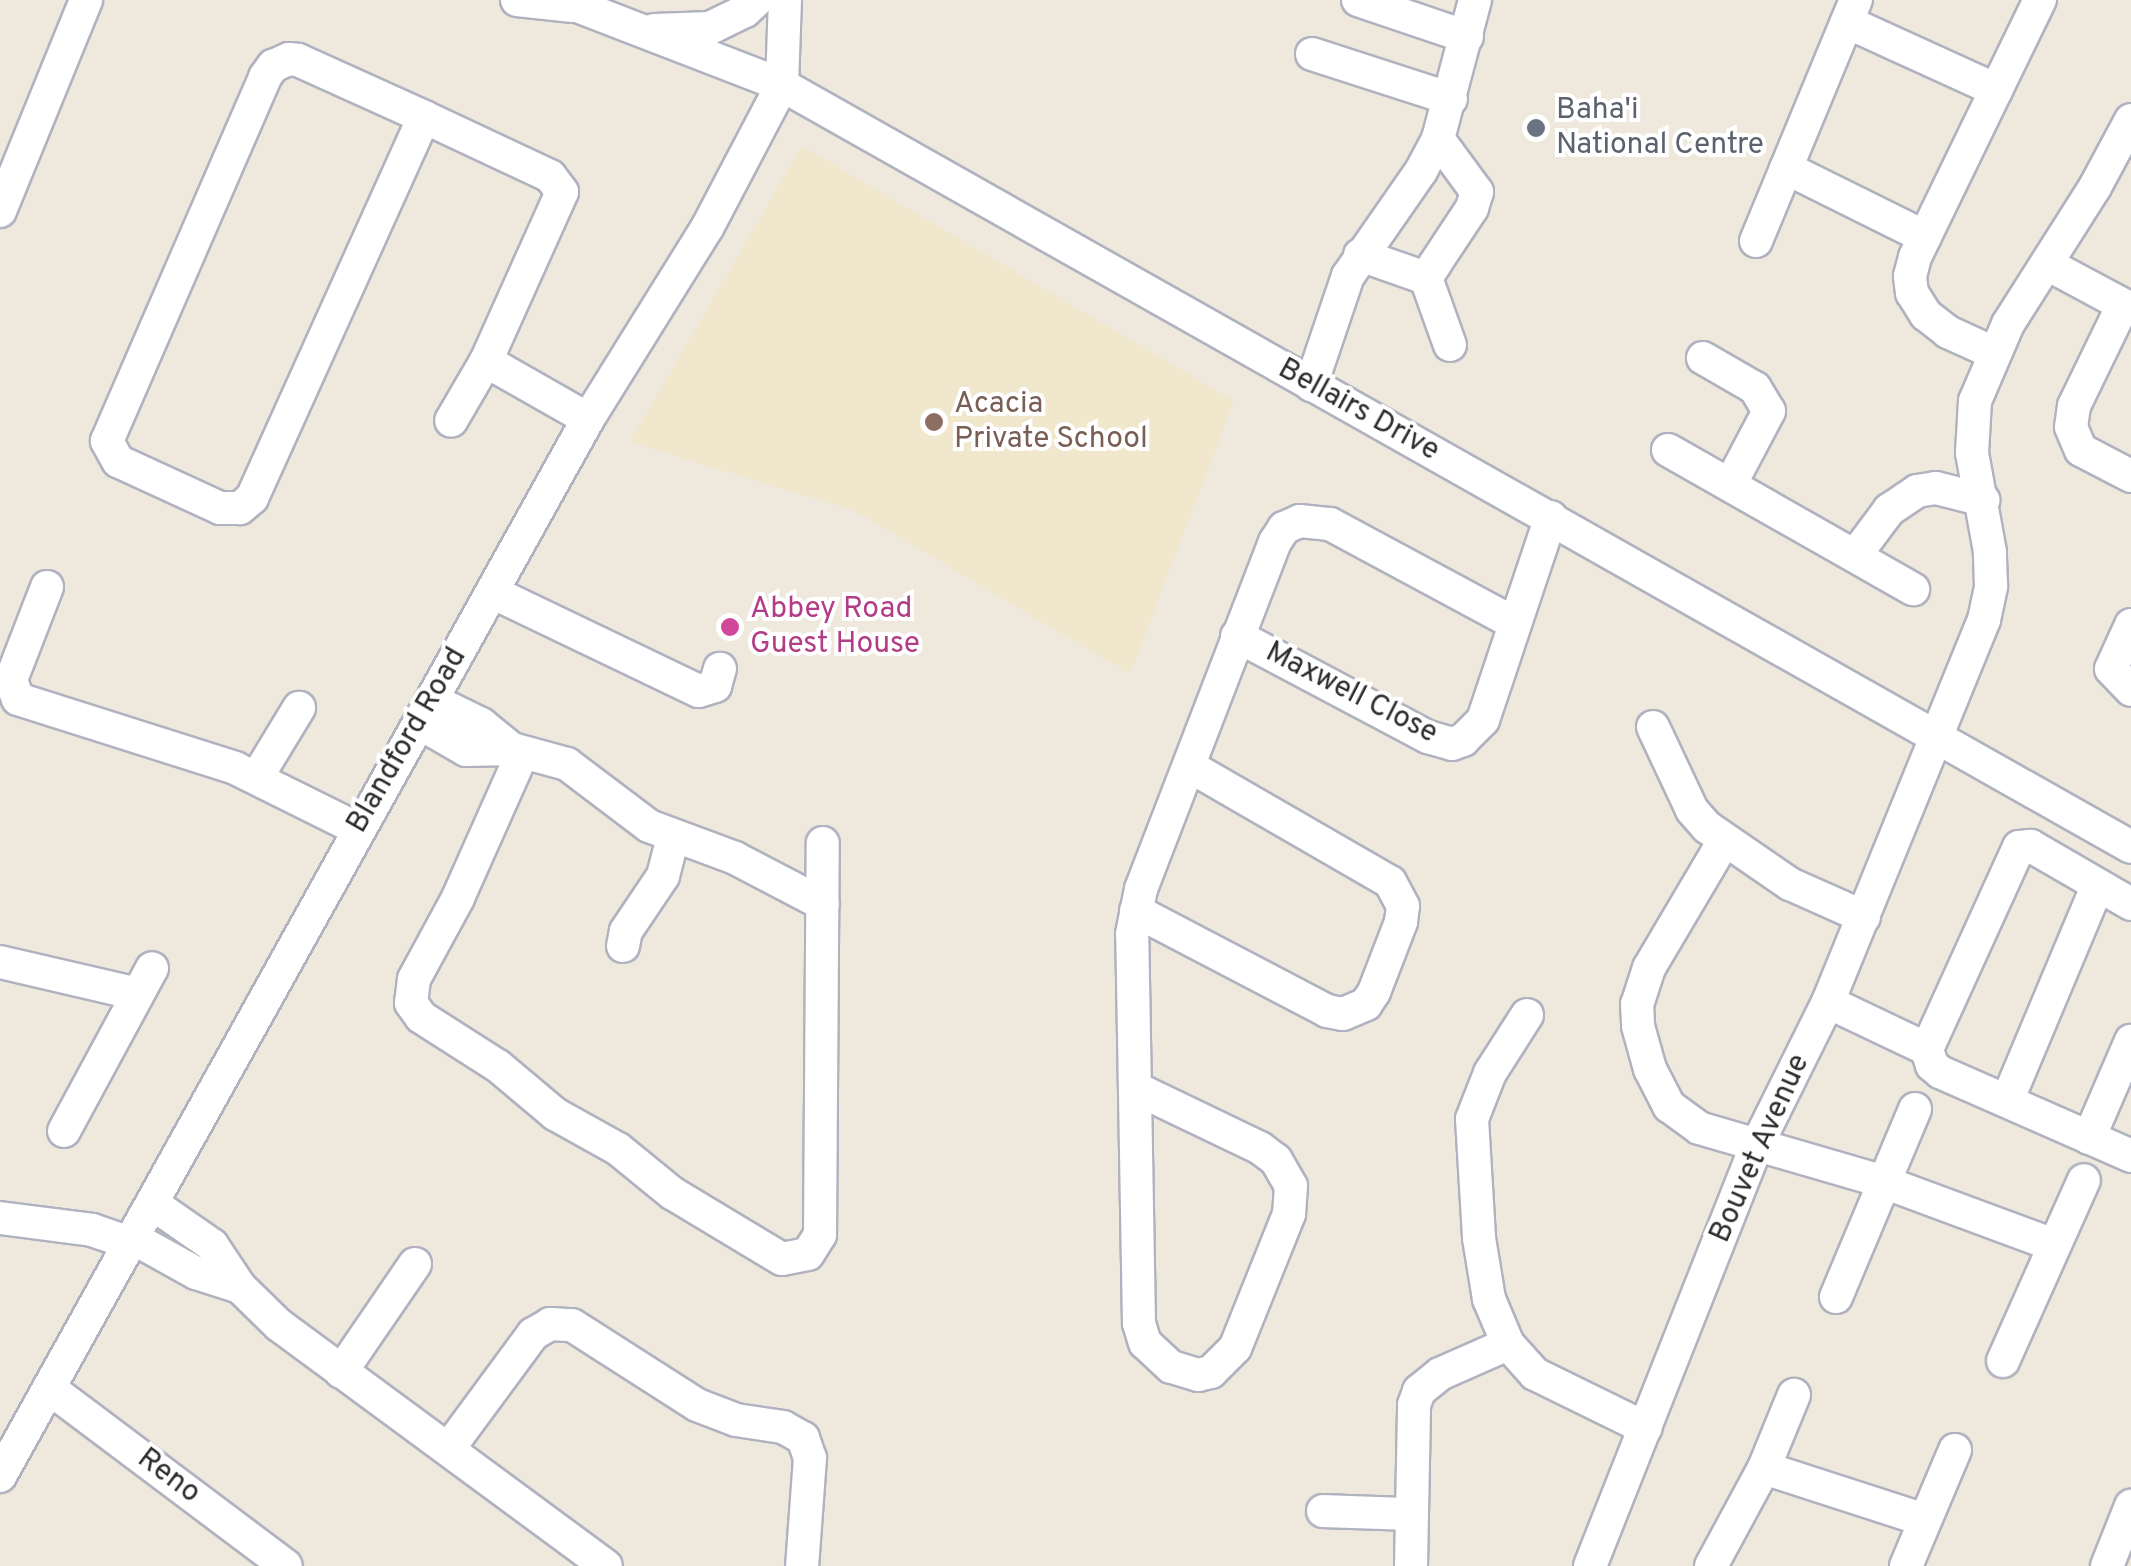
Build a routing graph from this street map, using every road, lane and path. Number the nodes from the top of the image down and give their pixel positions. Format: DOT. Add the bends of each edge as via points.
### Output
graph roads {
  1 [pos="86,0"];
  2 [pos="517,0"];
  3 [pos="757,0"];
  4 [pos="785,0"];
  5 [pos="1358,0"];
  6 [pos="1475,0"];
  7 [pos="2040,0"];
  8 [pos="566,3"];
  9 [pos="1851,11"];
  10 [pos="629,29"];
  11 [pos="1467,37"];
  12 [pos="1312,54"];
  13 [pos="782,86"];
  14 [pos="1996,90"];
  15 [pos="1451,99"];
  16 [pos="424,118"];
  17 [pos="2128,132"];
  18 [pos="1438,139"];
  19 [pos="1786,168"];
  20 [pos="0,211"];
  21 [pos="1924,236"];
  22 [pos="1756,241"];
  23 [pos="1360,255"];
  24 [pos="2047,264"];
  25 [pos="1426,278"];
  26 [pos="2127,307"];
  27 [pos="1450,346"];
  28 [pos="1994,353"];
  29 [pos="1703,358"];
  30 [pos="486,361"];
  31 [pos="1312,385"];
  32 [pos="588,419"];
  33 [pos="451,421"];
  34 [pos="1668,450"];
  35 [pos="2131,476"];
  36 [pos="1732,483"];
  37 [pos="1983,500"];
  38 [pos="1551,517"];
  39 [pos="1857,553"];
  40 [pos="48,586"];
  41 [pos="1913,588"];
  42 [pos="492,592"];
  43 [pos="1514,623"];
  44 [pos="2131,625"];
  45 [pos="1237,636"];
  46 [pos="720,669"];
  47 [pos="2131,690"];
  48 [pos="299,708"];
  49 [pos="425,711"];
  50 [pos="1653,727"];
  51 [pos="1936,734"];
  52 [pos="517,752"];
  53 [pos="1188,766"];
  54 [pos="256,777"];
  55 [pos="358,830"];
  56 [pos="672,837"];
  57 [pos="1724,841"];
  58 [pos="823,843"];
  59 [pos="2131,847"];
  60 [pos="2098,885"];
  61 [pos="823,904"];
  62 [pos="2131,904"];
  63 [pos="1136,911"];
  64 [pos="1864,917"];
  65 [pos="623,946"];
  66 [pos="0,962"];
  67 [pos="1828,1002"];
  68 [pos="1527,1015"];
  69 [pos="2131,1040"];
  70 [pos="1927,1050"];
  71 [pos="1135,1088"];
  72 [pos="2007,1101"];
  73 [pos="1915,1109"];
  74 [pos="64,1131"];
  75 [pos="2090,1138"];
  76 [pos="1756,1145"];
  77 [pos="2131,1156"];
  78 [pos="2084,1180"];
  79 [pos="1882,1181"];
  80 [pos="153,1204"];
  81 [pos="0,1218"];
  82 [pos="131,1241"];
  83 [pos="2054,1244"];
  84 [pos="415,1264"];
  85 [pos="240,1287"];
  86 [pos="1836,1296"];
  87 [pos="1508,1344"];
  88 [pos="2003,1361"];
  89 [pos="341,1372"];
  90 [pos="49,1388"];
  91 [pos="1794,1395"];
  92 [pos="1645,1428"];
  93 [pos="449,1448"];
  94 [pos="1955,1450"];
  95 [pos="1764,1468"];
  96 [pos="0,1476"];
  97 [pos="1324,1511"];
  98 [pos="1412,1514"];
  99 [pos="1926,1520"];
  100 [pos="2127,1525"];
  101 [pos="286,1566"];
  102 [pos="606,1566"];
  103 [pos="802,1566"];
  104 [pos="1410,1566"];
  105 [pos="1590,1566"];
  106 [pos="1710,1566"];
  107 [pos="1906,1566"];
  108 [pos="2106,1566"];
  1 -- 20 [label="street"];
  2 -- 8 [label="street, Bellairs Drive"];
  3 -- 10 [label="street" via="745,12 693,32"];
  4 -- 13 [label="street, Blandford Road"];
  5 -- 11 [label="street"];
  6 -- 11 [label="street"];
  7 -- 14 [label="street"];
  8 -- 10 [label="street, Bellairs Drive"];
  9 -- 14 [label="street"];
  9 -- 19 [label="street"];
  10 -- 13 [label="street, Bellairs Drive"];
  11 -- 15 [label="street"];
  12 -- 15 [label="street"];
  13 -- 31 [label="street, Bellairs Drive"];
  13 -- 32 [label="street, Blandford Road" via="707,228"];
  14 -- 21 [label="street"];
  15 -- 18 [label="street"];
  16 -- 16 [label="street" via="298,60 273,66 108,431 113,456 220,508 240,508 252,498"];
  16 -- 30 [label="street" via="550,176 562,192"];
  17 -- 24 [label="street, Bouvet Avenue"];
  18 -- 23 [label="street"];
  18 -- 25 [label="street" via="1477,192"];
  19 -- 21 [label="street"];
  19 -- 22 [label="street"];
  21 -- 28 [label="street" via="1910,276 1912,294 1948,332"];
  23 -- 25 [label="street"];
  23 -- 31 [label="street"];
  24 -- 26 [label="street"];
  24 -- 28 [label="street, Bouvet Avenue"];
  25 -- 27 [label="street"];
  26 -- 35 [label="street" via="2074,406 2071,427 2081,450"];
  28 -- 37 [label="street, Bouvet Avenue" via="1970,428"];
  29 -- 36 [label="street" via="1755,388 1768,410"];
  30 -- 32 [label="street"];
  30 -- 33 [label="street"];
  31 -- 38 [label="street, Bellairs Drive"];
  32 -- 42 [label="street, Blandford Road"];
  34 -- 36 [label="street"];
  36 -- 39 [label="street"];
  37 -- 39 [label="street" via="1936,488 1918,491 1889,510"];
  37 -- 51 [label="street, Bouvet Avenue" via="1987,603"];
  38 -- 43 [label="street, Maxwell Close"];
  38 -- 51 [label="street, Bellairs Drive"];
  39 -- 41 [label="street"];
  40 -- 54 [label="street" via="12,680 18,699"];
  42 -- 46 [label="street" via="699,691 715,686"];
  42 -- 49 [label="street, Blandford Road"];
  43 -- 45 [label="street" via="1315,519 1284,528 1274,542"];
  43 -- 45 [label="street, Maxwell Close" via="1483,720 1452,744 1428,738"];
  44 -- 47 [label="street" via="2111,669"];
  45 -- 53 [label="street"];
  48 -- 54 [label="street"];
  49 -- 52 [label="street" via="466,750"];
  49 -- 55 [label="street, Blandford Road"];
  50 -- 57 [label="street" via="1692,810"];
  51 -- 59 [label="street, Bellairs Drive"];
  51 -- 64 [label="street, Bouvet Avenue"];
  52 -- 56 [label="street" via="566,764"];
  52 -- 61 [label="street" via="458,898 414,979 411,1002 422,1017 498,1066 555,1114 782,1259 808,1254 820,1235"];
  53 -- 63 [label="street"];
  53 -- 63 [label="street" via="1390,882 1403,906 1402,922 1374,992 1366,1004 1343,1014"];
  54 -- 55 [label="street"];
  55 -- 80 [label="street, Blandford Road"];
  56 -- 61 [label="street" via="736,858"];
  56 -- 65 [label="street" via="663,876"];
  57 -- 64 [label="street" via="1790,884"];
  57 -- 76 [label="street" via="1649,968 1637,1004 1638,1026 1669,1106 1698,1128"];
  58 -- 61 [label="street"];
  60 -- 62 [label="street"];
  60 -- 70 [label="street" via="2031,846 2016,850"];
  60 -- 72 [label="street"];
  63 -- 71 [label="street"];
  64 -- 67 [label="street, Bouvet Avenue"];
  66 -- 74 [label="street" via="145,981"];
  67 -- 70 [label="street"];
  67 -- 76 [label="street, Bouvet Avenue"];
  68 -- 87 [label="street" via="1490,1073 1470,1132 1483,1270"];
  69 -- 75 [label="street"];
  70 -- 72 [label="street" via="1940,1072"];
  71 -- 71 [label="street" via="1139,1323 1145,1343 1171,1367 1212,1372 1235,1348 1289,1214 1291,1186 1260,1148"];
  72 -- 75 [label="street"];
  73 -- 79 [label="street"];
  75 -- 77 [label="street"];
  76 -- 79 [label="street"];
  76 -- 92 [label="street, Bouvet Avenue"];
  78 -- 83 [label="street"];
  79 -- 83 [label="street"];
  79 -- 86 [label="street"];
  80 -- 82 [label="street, Blandford Road"];
  80 -- 85 [label="street" via="212,1245"];
  81 -- 82 [label="street"];
  82 -- 85 [label="street"];
  82 -- 90 [label="street, Blandford Road"];
  83 -- 88 [label="street"];
  84 -- 89 [label="street"];
  85 -- 89 [label="street"];
  87 -- 92 [label="street" via="1550,1384"];
  87 -- 98 [label="street" via="1440,1374 1419,1391"];
  89 -- 93 [label="street"];
  90 -- 96 [label="street, Blandford Road"];
  90 -- 101 [label="street, Reno"];
  91 -- 95 [label="street"];
  92 -- 105 [label="street, Bouvet Avenue"];
  93 -- 102 [label="street"];
  93 -- 103 [label="street" via="533,1334 550,1324 572,1325 698,1405 803,1438 810,1458"];
  94 -- 99 [label="street"];
  95 -- 99 [label="street"];
  95 -- 106 [label="street"];
  97 -- 98 [label="street"];
  98 -- 104 [label="street"];
  99 -- 107 [label="street"];
  100 -- 108 [label="street"];
}
